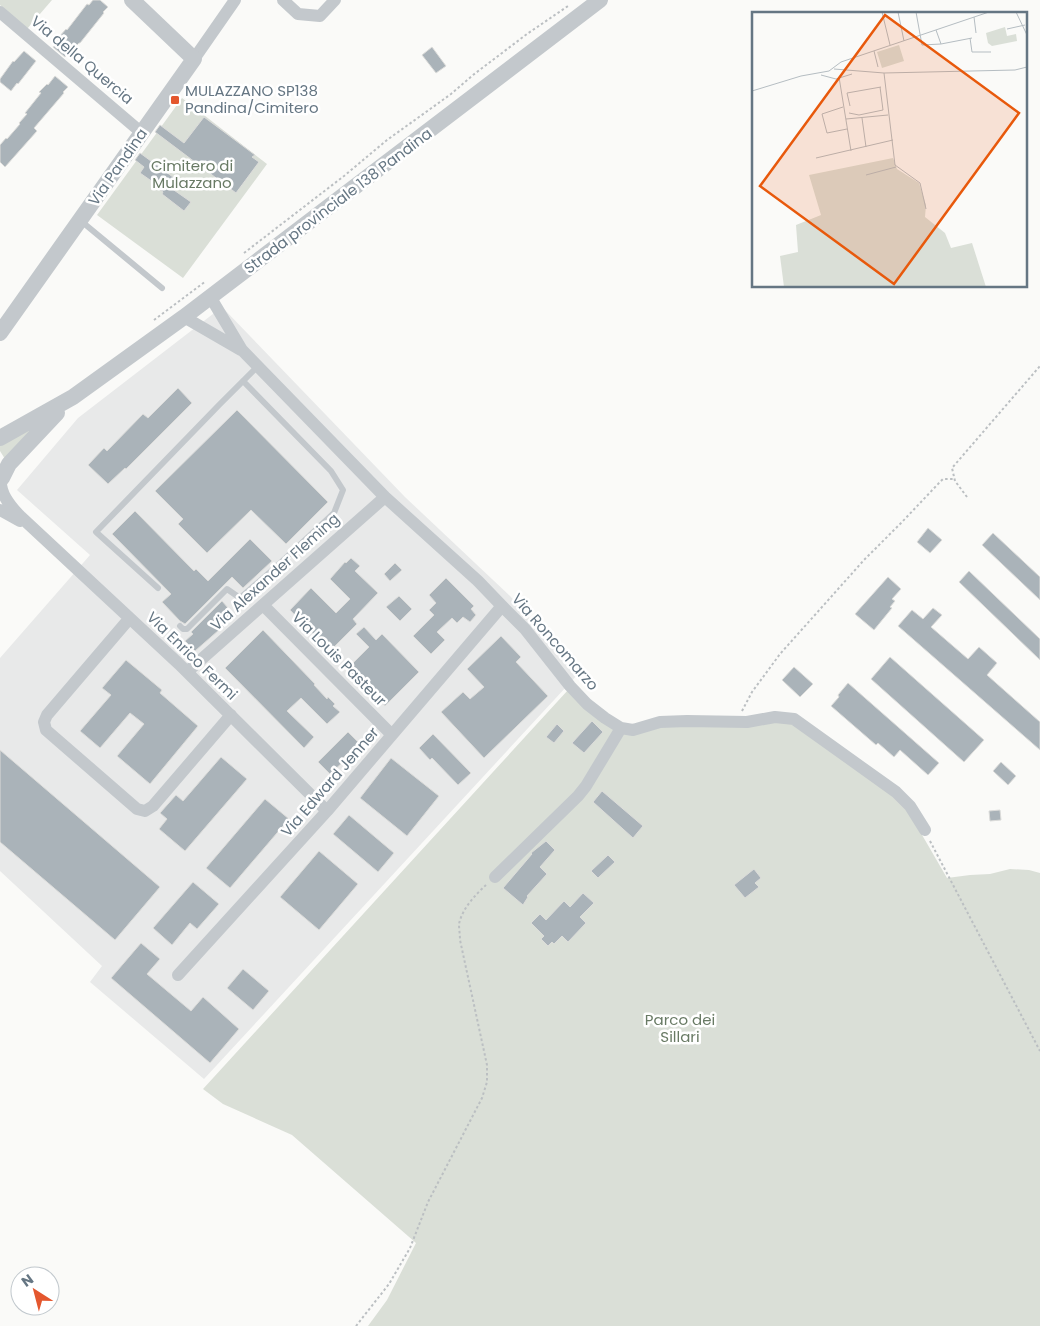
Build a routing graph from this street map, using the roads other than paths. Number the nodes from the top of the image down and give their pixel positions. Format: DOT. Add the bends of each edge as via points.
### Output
graph roads {
  1 [pos="132,0"];
  2 [pos="235,0"];
  3 [pos="283,0"];
  4 [pos="335,0"];
  5 [pos="600,0"];
  6 [pos="0,12"];
  7 [pos="194,59"];
  8 [pos="142,133"];
  9 [pos="80,220"];
  10 [pos="162,288"];
  11 [pos="211,298"];
  12 [pos="184,317"];
  13 [pos="0,332"];
  14 [pos="242,350"];
  15 [pos="258,366"];
  16 [pos="243,381"];
  17 [pos="73,397"];
  18 [pos="0,438"];
  19 [pos="1,478"];
  20 [pos="385,497"];
  21 [pos="0,510"];
  22 [pos="31,527"];
  23 [pos="158,588"];
  24 [pos="263,605"];
  25 [pos="502,606"];
  26 [pos="129,619"];
  27 [pos="180,626"];
  28 [pos="187,672"];
  29 [pos="231,715"];
  30 [pos="621,728"];
  31 [pos="392,735"];
  32 [pos="328,811"];
  33 [pos="925,830"];
  34 [pos="495,877"];
  35 [pos="178,976"];
  1 -- 7 [label="street"];
  2 -- 7 [label="street, Via Pandina"];
  3 -- 4 [label="street" via="298,14 320,16"];
  5 -- 11 [label="street, Strada provinciale 138 Pandina"];
  6 -- 8 [label="street, Via della Quercia"];
  7 -- 8 [label="street, Via Pandina"];
  8 -- 9 [label="street, Via Pandina"];
  9 -- 10 [label="lane"];
  9 -- 13 [label="street, Via Pandina"];
  11 -- 12 [label="street, Strada provinciale 138 Pandina"];
  11 -- 14 [label="street, Via Roncomarzo"];
  12 -- 14 [label="street, Via Roncomarzo"];
  12 -- 17 [label="street, Strada provinciale 138 Pandina"];
  14 -- 15 [label="street, Via Roncomarzo"];
  15 -- 16 [label="lane"];
  15 -- 20 [label="street, Via Roncomarzo"];
  16 -- 23 [label="lane" via="96,532"];
  16 -- 27 [label="lane" via="331,472 343,490 334,513 240,598 227,589 187,629"];
  17 -- 18 [label="street"];
  17 -- 19 [label="street" via="14,459"];
  19 -- 22 [label="street, Via Enrico Fermi" via="2,491 8,502"];
  20 -- 24 [label="street, Via Alexander Fleming"];
  20 -- 25 [label="street, Via Roncomarzo"];
  21 -- 22 [label="street, Via Enrico Fermi"];
  22 -- 26 [label="street, Via Enrico Fermi"];
  24 -- 28 [label="street, Via Alexander Fleming"];
  24 -- 31 [label="street, Via Louis Pasteur"];
  25 -- 30 [label="street, Via Roncomarzo" via="587,704"];
  25 -- 31 [label="street, Via Edward Jenner"];
  26 -- 28 [label="street, Via Enrico Fermi"];
  26 -- 29 [label="street" via="48,715 44,722 46,730 137,809 145,812"];
  28 -- 29 [label="street, Via Enrico Fermi"];
  29 -- 32 [label="street, Via Enrico Fermi"];
  30 -- 33 [label="street" via="633,730 660,722 746,722 775,717 794,720 896,792 910,806"];
  30 -- 34 [label="street" via="578,796"];
  31 -- 32 [label="street, Via Edward Jenner"];
  32 -- 35 [label="street, Via Edward Jenner"];
}
